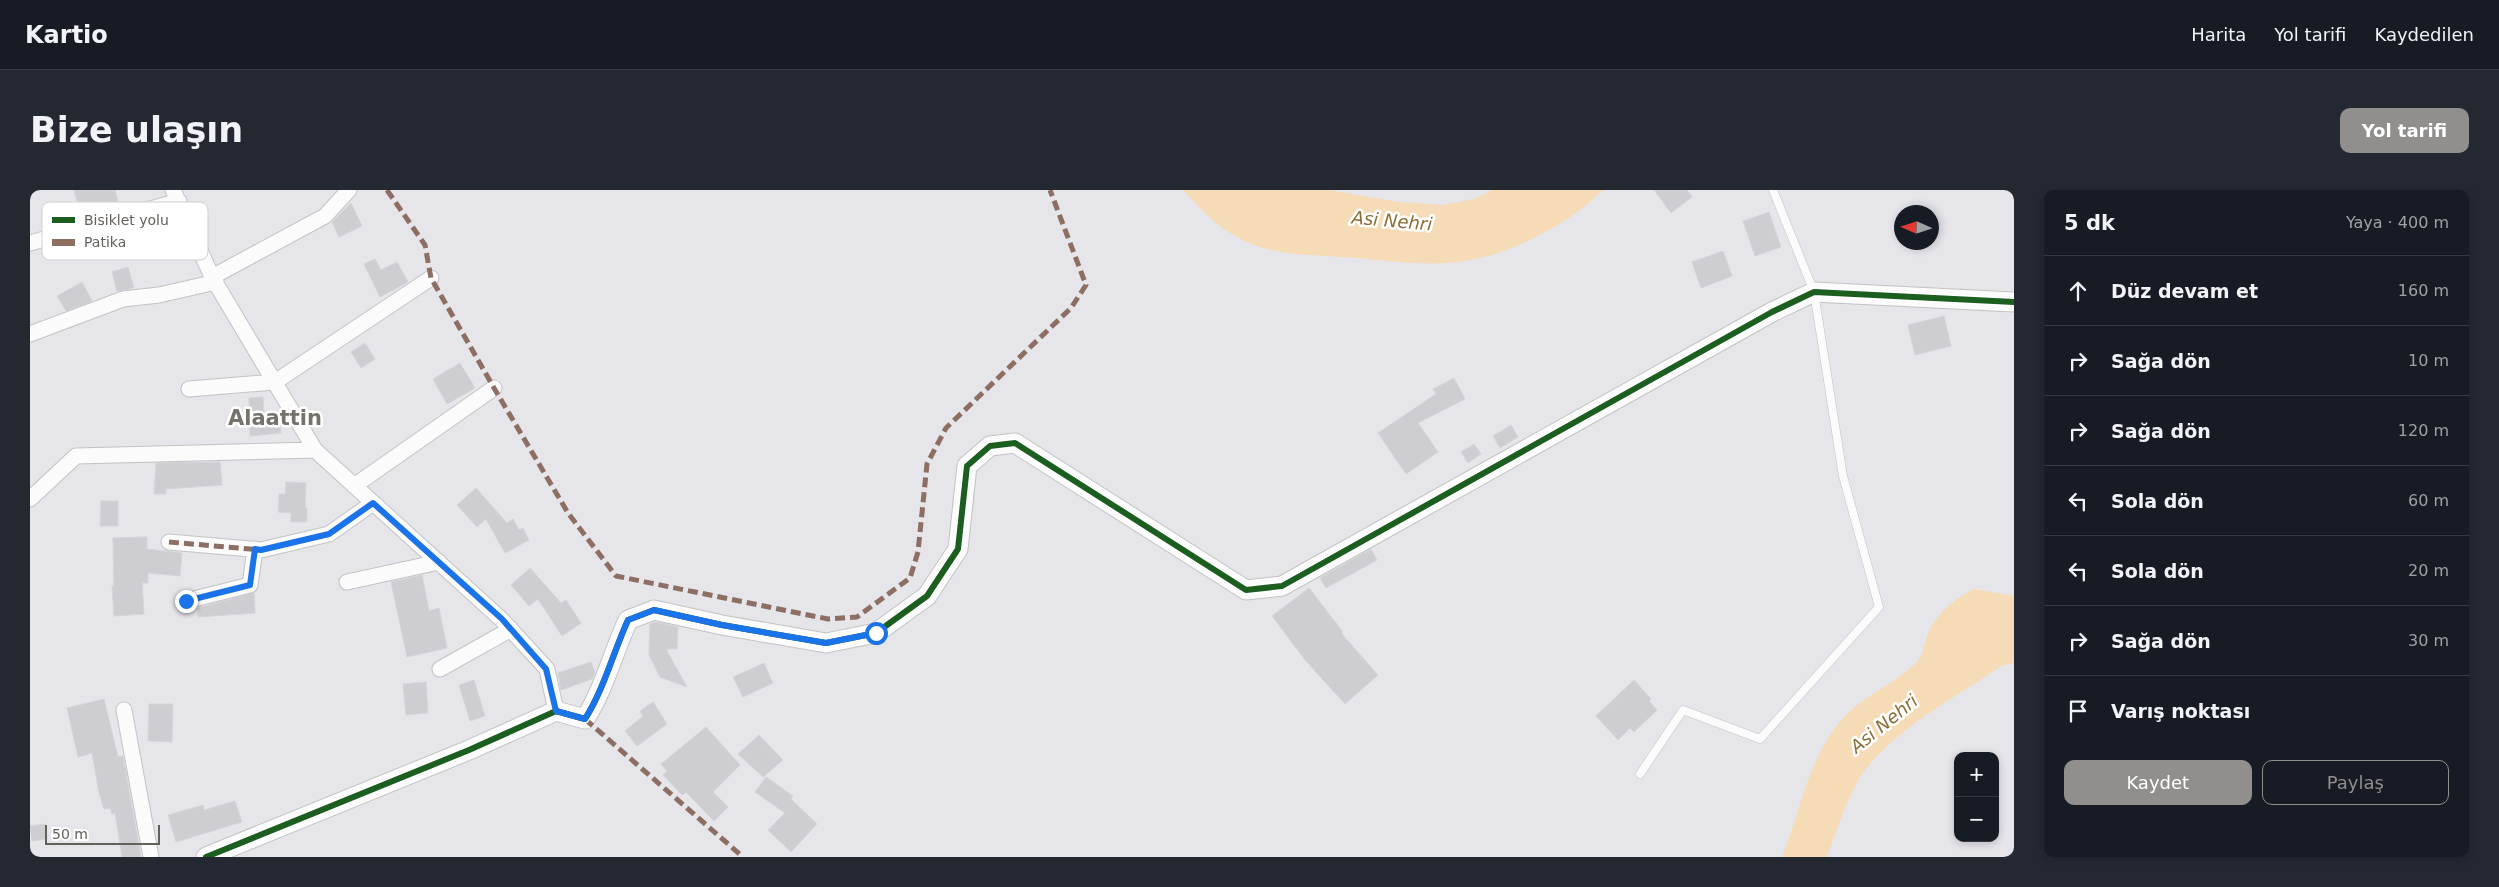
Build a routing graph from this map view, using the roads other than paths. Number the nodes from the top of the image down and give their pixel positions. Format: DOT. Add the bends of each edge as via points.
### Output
graph roads {
  1 [pos="349,190"];
  2 [pos="1773,190"];
  3 [pos="176,196"];
  4 [pos="157,202"];
  5 [pos="42,239"];
  6 [pos="30,243"];
  7 [pos="205,260"];
  8 [pos="431,278"];
  9 [pos="214,279"];
  10 [pos="1814,292"];
  11 [pos="2014,302"];
  12 [pos="30,334"];
  13 [pos="275,382"];
  14 [pos="494,388"];
  15 [pos="189,389"];
  16 [pos="315,450"];
  17 [pos="354,486"];
  18 [pos="30,499"];
  19 [pos="373,503"];
  20 [pos="168,542"];
  21 [pos="255,549"];
  22 [pos="439,562"];
  23 [pos="347,582"];
  24 [pos="186,601"];
  25 [pos="511,629"];
  26 [pos="440,669"];
  27 [pos="124,710"];
  28 [pos="556,711"];
  29 [pos="1640,774"];
  30 [pos="151,857"];
  31 [pos="206,857"];
  1 -- 9 [label="street" via="325,216"];
  2 -- 10 [label="lane"];
  3 -- 4 [label="street"];
  5 -- 6 [label="street"];
  7 -- 9 [label="street"];
  8 -- 13 [label="street"];
  9 -- 12 [label="street" via="159,295 123,299"];
  9 -- 13 [label="street"];
  10 -- 11 [label="street"];
  10 -- 28 [label="street" via="1763,316 1282,586 1246,590 1015,443 990,446 968,466 958,549 927,596 876,633 826,643 654,610 628,620 599,697 585,719"];
  10 -- 29 [label="lane" via="1843,476 1879,607 1760,739 1683,710"];
  13 -- 15 [label="street"];
  13 -- 16 [label="street"];
  14 -- 17 [label="street"];
  16 -- 17 [label="street"];
  16 -- 18 [label="street" via="76,456"];
  17 -- 19 [label="street"];
  19 -- 21 [label="street" via="329,534"];
  19 -- 22 [label="street"];
  20 -- 21 [label="street"];
  21 -- 24 [label="street" via="250,585"];
  22 -- 23 [label="street"];
  22 -- 25 [label="street"];
  25 -- 26 [label="street"];
  25 -- 28 [label="street" via="546,669"];
  27 -- 30 [label="street"];
  28 -- 31 [label="street"];
}
